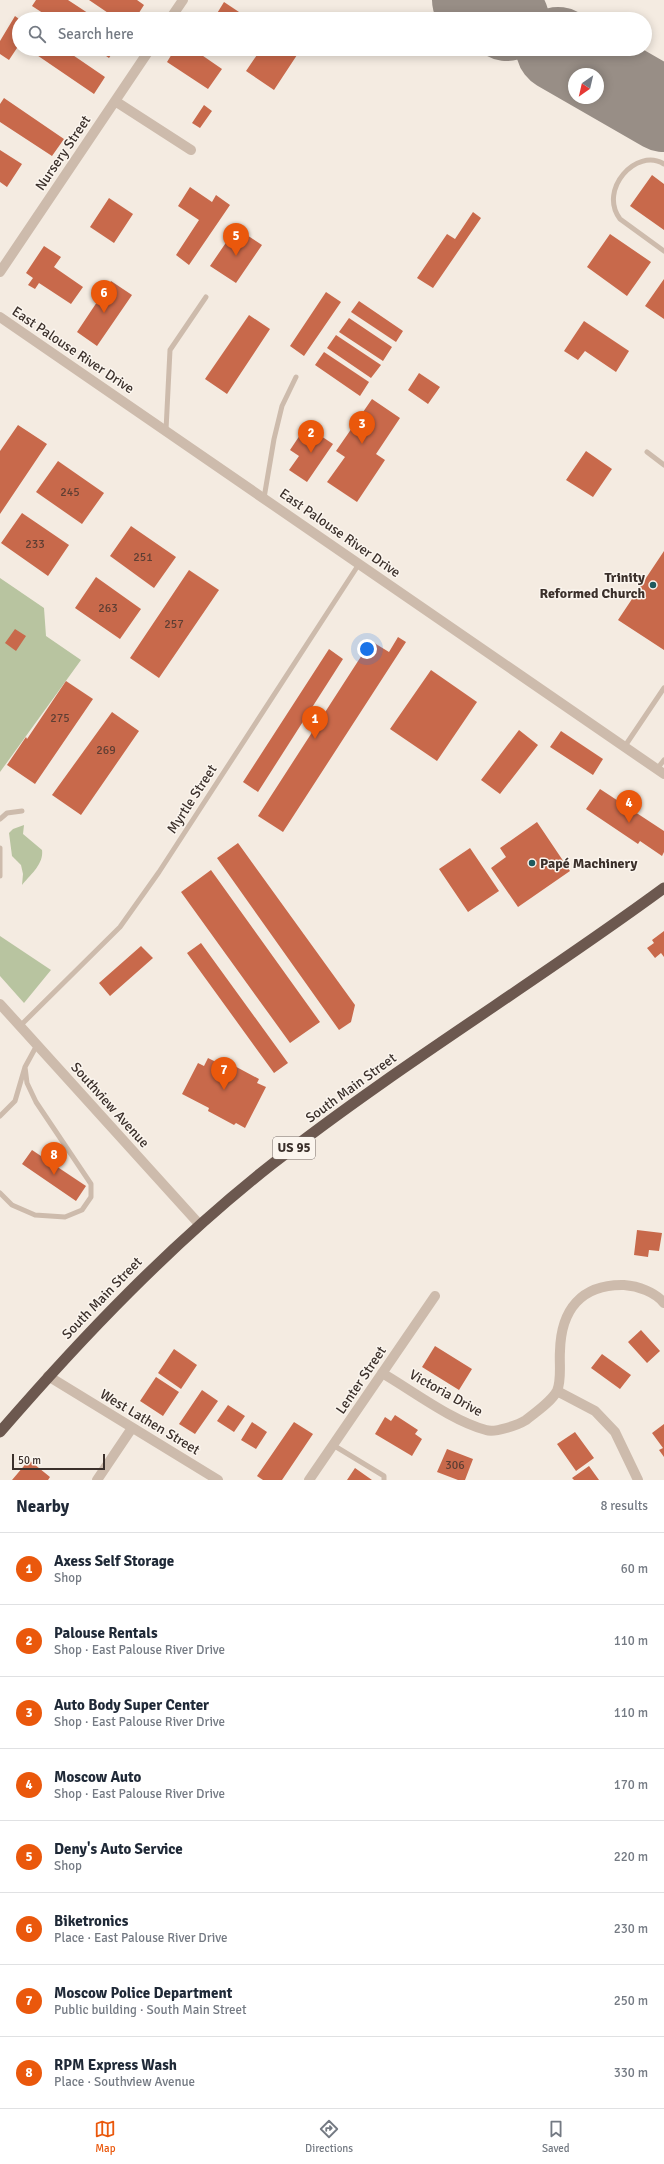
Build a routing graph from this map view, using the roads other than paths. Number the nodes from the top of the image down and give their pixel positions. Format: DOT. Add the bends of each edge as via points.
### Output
graph roads {
  1 [pos="183,0"];
  2 [pos="175,12"];
  3 [pos="145,56"];
  4 [pos="115,101"];
  5 [pos="191,150"];
  6 [pos="664,164"];
  7 [pos="664,251"];
  8 [pos="0,272"];
  9 [pos="206,297"];
  10 [pos="0,317"];
  11 [pos="296,377"];
  12 [pos="166,430"];
  13 [pos="647,452"];
  14 [pos="664,465"];
  15 [pos="264,498"];
  16 [pos="360,564"];
  17 [pos="664,688"];
  18 [pos="625,746"];
  19 [pos="664,760"];
  20 [pos="661,772"];
  21 [pos="22,811"];
  22 [pos="0,819"];
  23 [pos="0,848"];
  24 [pos="0,876"];
  25 [pos="664,888"];
  26 [pos="0,1004"];
  27 [pos="20,1026"];
  28 [pos="37,1045"];
  29 [pos="25,1067"];
  30 [pos="0,1116"];
  31 [pos="0,1193"];
  32 [pos="200,1225"];
  33 [pos="435,1296"];
  34 [pos="664,1303"];
  35 [pos="382,1373"];
  36 [pos="48,1376"];
  37 [pos="557,1390"];
  38 [pos="132,1428"];
  39 [pos="0,1432"];
  40 [pos="333,1445"];
  41 [pos="97,1480"];
  42 [pos="218,1480"];
  43 [pos="309,1480"];
  44 [pos="384,1480"];
  45 [pos="638,1480"];
  1 -- 2 [label="street"];
  3 -- 4 [label="street, Nursery Street"];
  4 -- 5 [label="street"];
  4 -- 8 [label="street, Nursery Street"];
  6 -- 7 [label="lane" via="647,160 632,166 622,175 612,198 615,212 620,219"];
  9 -- 12 [label="lane" via="170,350"];
  10 -- 12 [label="street, East Palouse River Drive"];
  11 -- 15 [label="lane" via="282,406"];
  12 -- 15 [label="street, East Palouse River Drive"];
  13 -- 14 [label="lane"];
  15 -- 16 [label="street, East Palouse River Drive"];
  16 -- 18 [label="street, East Palouse River Drive"];
  16 -- 27 [label="lane, Myrtle Street" via="159,872 120,927"];
  17 -- 18 [label="lane"];
  18 -- 20 [label="street, East Palouse River Drive"];
  19 -- 20 [label="lane"];
  21 -- 22 [label="lane" via="7,813"];
  23 -- 24 [label="lane"];
  25 -- 32 [label="highway, South Main Street / US 95" via="368,1092 271,1165"];
  26 -- 27 [label="street, Southview Avenue"];
  27 -- 28 [label="street, Southview Avenue"];
  28 -- 29 [label="lane"];
  28 -- 32 [label="street, Southview Avenue"];
  29 -- 30 [label="lane" via="15,1101"];
  29 -- 31 [label="lane" via="27,1083 33,1096 91,1184 91,1197 82,1210 65,1217 35,1215 12,1205"];
  32 -- 36 [label="highway, South Main Street / US 95" via="162,1258"];
  33 -- 35 [label="street, Lenter Street"];
  34 -- 37 [label="street" via="659,1297 634,1286 615,1285 592,1289 574,1304 563,1321"];
  35 -- 37 [label="street, Victoria Drive" via="463,1422 488,1431 518,1425 540,1410"];
  35 -- 40 [label="street, Lenter Street"];
  36 -- 38 [label="street, West Lathen Street"];
  36 -- 39 [label="highway, South Main Street / US 95"];
  37 -- 45 [label="street" via="595,1411 615,1432"];
  38 -- 41 [label="street"];
  38 -- 42 [label="street, West Lathen Street"];
  40 -- 43 [label="street, Lenter Street"];
  40 -- 44 [label="lane" via="384,1476"];
}
